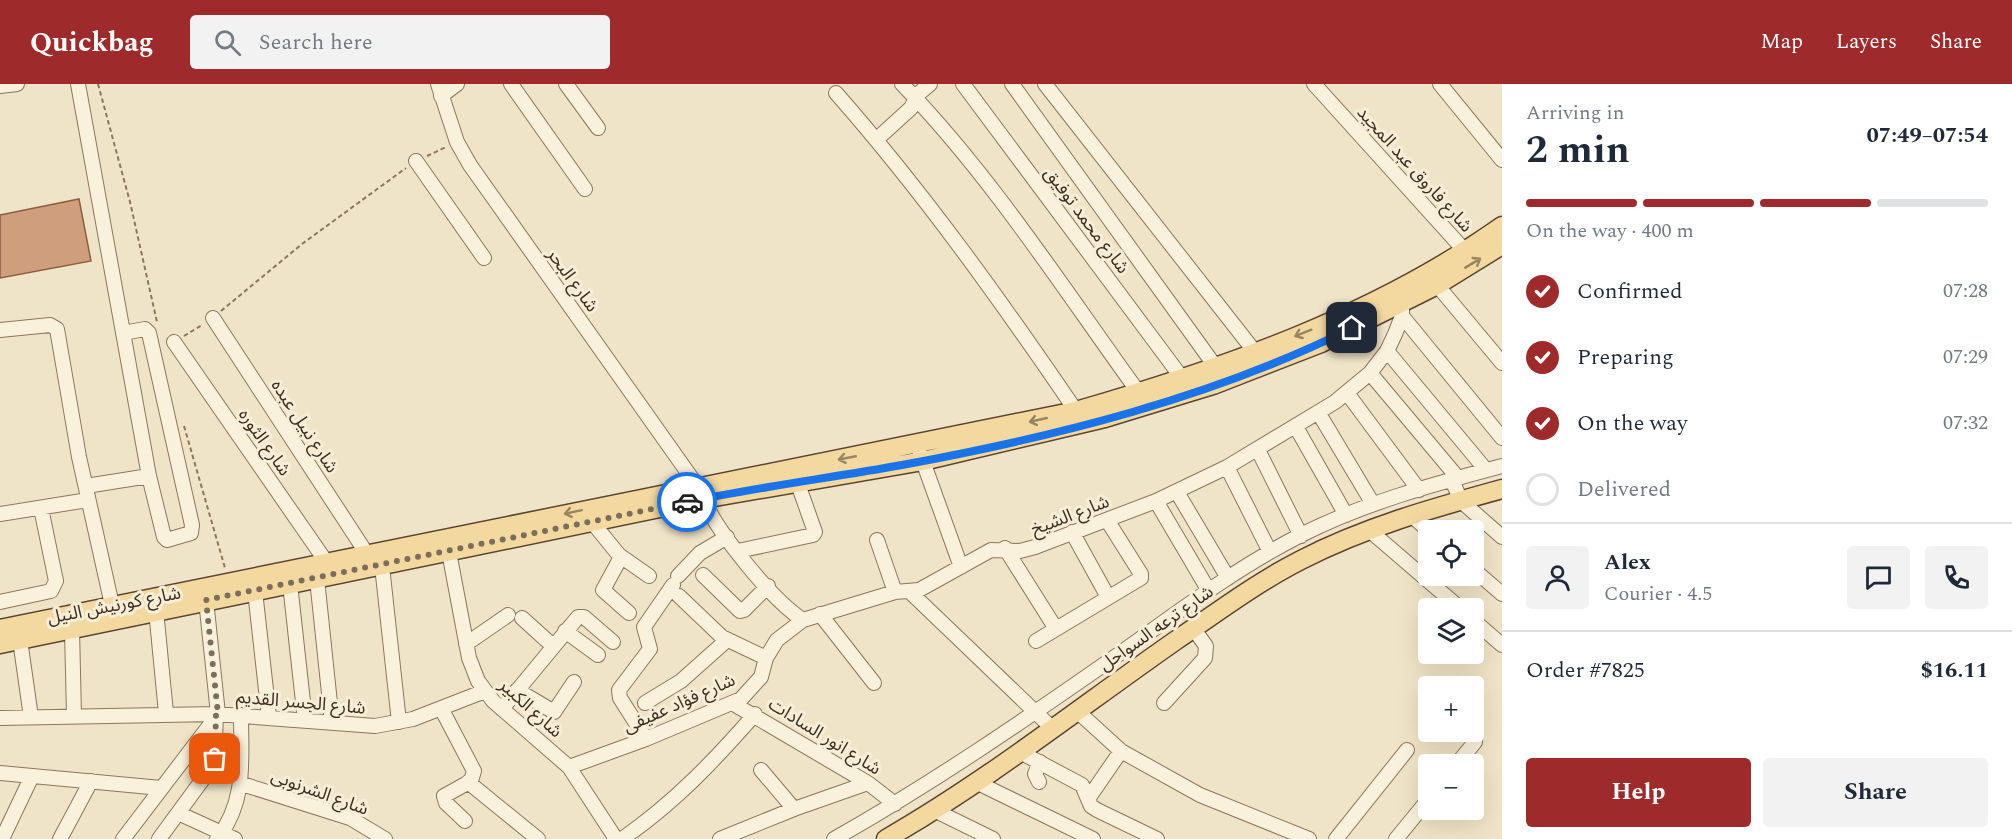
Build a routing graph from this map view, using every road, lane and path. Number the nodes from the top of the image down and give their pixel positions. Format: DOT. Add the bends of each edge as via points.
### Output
graph roads {
  1 [pos="17,84"];
  2 [pos="78,84"];
  3 [pos="457,84"];
  4 [pos="510,84"];
  5 [pos="566,84"];
  6 [pos="902,84"];
  7 [pos="930,84"];
  8 [pos="963,84"];
  9 [pos="1012,84"];
  10 [pos="1045,84"];
  11 [pos="1314,84"];
  12 [pos="1440,84"];
  13 [pos="0,86"];
  14 [pos="440,90"];
  15 [pos="836,93"];
  16 [pos="917,99"];
  17 [pos="598,128"];
  18 [pos="877,139"];
  19 [pos="457,142"];
  20 [pos="1502,160"];
  21 [pos="416,161"];
  22 [pos="585,189"];
  23 [pos="1501,232"];
  24 [pos="1465,251"];
  25 [pos="483,258"];
  26 [pos="1437,285"];
  27 [pos="1402,310"];
  28 [pos="1363,314"];
  29 [pos="213,318"];
  30 [pos="0,330"];
  31 [pos="123,333"];
  32 [pos="174,342"];
  33 [pos="1387,351"];
  34 [pos="1255,352"];
  35 [pos="1502,363"];
  36 [pos="1215,366"];
  37 [pos="1370,373"];
  38 [pos="1182,378"];
  39 [pos="1139,393"];
  40 [pos="1347,393"];
  41 [pos="1076,411"];
  42 [pos="1318,412"];
  43 [pos="1296,427"];
  44 [pos="1502,438"];
  45 [pos="1258,450"];
  46 [pos="920,452"];
  47 [pos="1502,466"];
  48 [pos="1227,467"];
  49 [pos="1486,470"];
  50 [pos="149,476"];
  51 [pos="1455,479"];
  52 [pos="798,484"];
  53 [pos="1502,489"];
  54 [pos="1419,490"];
  55 [pos="1177,492"];
  56 [pos="87,493"];
  57 [pos="701,493"];
  58 [pos="1155,501"];
  59 [pos="1461,501"];
  60 [pos="1373,504"];
  61 [pos="41,508"];
  62 [pos="0,514"];
  63 [pos="1346,515"];
  64 [pos="1411,515"];
  65 [pos="1107,520"];
  66 [pos="1418,521"];
  67 [pos="592,522"];
  68 [pos="1369,530"];
  69 [pos="1072,532"];
  70 [pos="506,533"];
  71 [pos="1301,536"];
  72 [pos="727,537"];
  73 [pos="1502,537"];
  74 [pos="877,540"];
  75 [pos="1005,548"];
  76 [pos="738,551"];
  77 [pos="449,552"];
  78 [pos="1270,552"];
  79 [pos="367,554"];
  80 [pos="621,557"];
  81 [pos="382,566"];
  82 [pos="961,567"];
  83 [pos="322,571"];
  84 [pos="703,575"];
  85 [pos="649,576"];
  86 [pos="1228,578"];
  87 [pos="1484,578"];
  88 [pos="290,584"];
  89 [pos="677,586"];
  90 [pos="768,586"];
  91 [pos="255,591"];
  92 [pos="1209,591"];
  93 [pos="902,592"];
  94 [pos="1502,594"];
  95 [pos="1108,597"];
  96 [pos="1448,598"];
  97 [pos="206,600"];
  98 [pos="0,602"];
  99 [pos="112,605"];
  100 [pos="156,610"];
  101 [pos="628,613"];
  102 [pos="820,614"];
  103 [pos="508,615"];
  104 [pos="522,618"];
  105 [pos="803,621"];
  106 [pos="0,628"];
  107 [pos="1193,628"];
  108 [pos="72,629"];
  109 [pos="1056,629"];
  110 [pos="1484,629"];
  111 [pos="565,631"];
  112 [pos="20,640"];
  113 [pos="728,640"];
  114 [pos="1036,641"];
  115 [pos="613,642"];
  116 [pos="0,644"];
  117 [pos="466,644"];
  118 [pos="1502,645"];
  119 [pos="553,646"];
  120 [pos="598,656"];
  121 [pos="766,658"];
  122 [pos="574,682"];
  123 [pos="874,683"];
  124 [pos="517,690"];
  125 [pos="485,691"];
  126 [pos="645,702"];
  127 [pos="1164,703"];
  128 [pos="732,704"];
  129 [pos="441,708"];
  130 [pos="502,708"];
  131 [pos="1076,711"];
  132 [pos="1036,712"];
  133 [pos="166,714"];
  134 [pos="755,714"];
  135 [pos="216,715"];
  136 [pos="241,715"];
  137 [pos="74,716"];
  138 [pos="31,717"];
  139 [pos="269,717"];
  140 [pos="0,718"];
  141 [pos="305,720"];
  142 [pos="332,722"];
  143 [pos="399,722"];
  144 [pos="1052,728"];
  145 [pos="646,740"];
  146 [pos="1475,742"];
  147 [pos="1407,750"];
  148 [pos="1121,751"];
  149 [pos="1020,752"];
  150 [pos="1465,754"];
  151 [pos="1040,762"];
  152 [pos="569,767"];
  153 [pos="761,770"];
  154 [pos="0,773"];
  155 [pos="32,776"];
  156 [pos="91,781"];
  157 [pos="468,782"];
  158 [pos="1039,782"];
  159 [pos="868,783"];
  160 [pos="978,783"];
  161 [pos="242,784"];
  162 [pos="161,788"];
  163 [pos="1088,799"];
  164 [pos="895,804"];
  165 [pos="794,809"];
  166 [pos="936,811"];
  167 [pos="1418,812"];
  168 [pos="178,813"];
  169 [pos="465,821"];
  170 [pos="219,836"];
  171 [pos="1291,836"];
  172 [pos="5,838"];
  173 [pos="60,839"];
  174 [pos="123,839"];
  175 [pos="159,839"];
  176 [pos="235,839"];
  177 [pos="385,839"];
  178 [pos="538,839"];
  179 [pos="616,839"];
  180 [pos="622,839"];
  181 [pos="720,839"];
  182 [pos="834,839"];
  183 [pos="886,839"];
  184 [pos="993,839"];
  185 [pos="1093,839"];
  186 [pos="1157,839"];
  187 [pos="1309,839"];
  188 [pos="1336,839"];
  189 [pos="1396,839"];
  1 -- 13 [label="street"];
  2 -- 31 [label="street"];
  3 -- 14 [label="street"];
  4 -- 22 [label="street"];
  5 -- 17 [label="street"];
  6 -- 16 [label="street"];
  7 -- 16 [label="street"];
  8 -- 38 [label="street, شارع محمد توفيق"];
  9 -- 36 [label="street"];
  10 -- 34 [label="street"];
  11 -- 24 [label="street, شارع فاروق عبد المجيد"];
  12 -- 20 [label="street"];
  14 -- 19 [label="street, شارع البحر"];
  15 -- 18 [label="street"];
  16 -- 18 [label="street"];
  16 -- 39 [label="street" via="983,178"];
  18 -- 41 [label="street" via="979,269"];
  19 -- 21 [label="path"];
  19 -- 57 [label="street, شارع البحر" via="487,191"];
  21 -- 25 [label="street"];
  21 -- 29 [label="path" via="302,244"];
  23 -- 24 [label="main road, شارع كورنيش النيل"];
  26 -- 23 [label="main road, شارع كورنيش النيل, one-way"];
  24 -- 28 [label="main road, شارع كورنيش النيل"];
  26 -- 27 [label="main road, شارع كورنيش النيل"];
  26 -- 35 [label="street"];
  27 -- 28 [label="main road, شارع كورنيش النيل"];
  27 -- 33 [label="street, شارع الشيخ"];
  27 -- 44 [label="street"];
  28 -- 34 [label="main road, شارع كورنيش النيل, one-way"];
  28 -- 46 [label="main road, شارع كورنيش النيل" via="1321,343 1160,403 1078,426"];
  29 -- 32 [label="path"];
  29 -- 79 [label="street, شارع نبيل عبده"];
  30 -- 56 [label="street" via="50,324 57,329"];
  31 -- 50 [label="street"];
  31 -- 50 [label="street" via="145,329 149,333 191,533 167,540 164,537"];
  32 -- 83 [label="street, شارع الثوره"];
  33 -- 37 [label="street, شارع الشيخ"];
  33 -- 49 [label="street"];
  34 -- 36 [label="main road, شارع كورنيش النيل"];
  36 -- 38 [label="main road, شارع كورنيش النيل"];
  37 -- 40 [label="street, شارع الشيخ"];
  37 -- 51 [label="street"];
  38 -- 39 [label="main road, شارع كورنيش النيل"];
  39 -- 41 [label="main road, شارع كورنيش النيل"];
  40 -- 42 [label="street, شارع الشيخ"];
  40 -- 54 [label="street"];
  41 -- 46 [label="main road, شارع كورنيش النيل, one-way"];
  42 -- 43 [label="street, شارع الشيخ"];
  42 -- 60 [label="street"];
  43 -- 45 [label="street, شارع الشيخ"];
  43 -- 63 [label="street"];
  45 -- 48 [label="street, شارع الشيخ"];
  45 -- 71 [label="street"];
  46 -- 52 [label="main road, شارع كورنيش النيل"];
  46 -- 57 [label="main road, شارع كورنيش النيل, one-way"];
  46 -- 82 [label="street"];
  47 -- 49 [label="street, شارع ترعه السواحل"];
  48 -- 55 [label="street, شارع الشيخ"];
  48 -- 78 [label="street"];
  49 -- 51 [label="street, شارع ترعه السواحل"];
  50 -- 56 [label="street"];
  51 -- 54 [label="street, شارع ترعه السواحل"];
  51 -- 59 [label="street"];
  52 -- 57 [label="main road, شارع كورنيش النيل"];
  52 -- 76 [label="street" via="813,535"];
  53 -- 59 [label="main road, شارع ترعه السواحل"];
  54 -- 60 [label="street, شارع ترعه السواحل"];
  55 -- 58 [label="street, شارع الشيخ"];
  55 -- 86 [label="street"];
  56 -- 61 [label="street"];
  56 -- 99 [label="street"];
  57 -- 67 [label="main road, شارع كورنيش النيل"];
  57 -- 70 [label="main road, شارع كورنيش النيل, one-way"];
  57 -- 72 [label="street"];
  58 -- 65 [label="street, شارع الشيخ"];
  58 -- 92 [label="street"];
  59 -- 64 [label="main road, شارع ترعه السواحل"];
  59 -- 73 [label="street"];
  60 -- 63 [label="street, شارع ترعه السواحل"];
  61 -- 62 [label="street"];
  61 -- 98 [label="street" via="54,586 51,591"];
  63 -- 71 [label="street, شارع ترعه السواحل"];
  64 -- 66 [label="street"];
  64 -- 68 [label="main road, شارع ترعه السواحل"];
  65 -- 69 [label="street, شارع الشيخ"];
  65 -- 95 [label="street" via="1141,576"];
  67 -- 70 [label="main road, شارع كورنيش النيل"];
  67 -- 80 [label="street"];
  68 -- 96 [label="street"];
  68 -- 107 [label="main road, شارع ترعه السواحل" via="1300,560"];
  69 -- 75 [label="street, شارع الشيخ" via="1028,549"];
  69 -- 95 [label="street"];
  70 -- 77 [label="main road, شارع كورنيش النيل"];
  70 -- 79 [label="main road, شارع كورنيش النيل"];
  71 -- 78 [label="street, شارع ترعه السواحل"];
  72 -- 76 [label="street"];
  72 -- 89 [label="street" via="700,553"];
  74 -- 93 [label="street"];
  75 -- 82 [label="street, شارع الشيخ" via="991,550"];
  75 -- 109 [label="street"];
  76 -- 90 [label="street"];
  77 -- 81 [label="main road, شارع كورنيش النيل"];
  77 -- 117 [label="street, شارع الكبير"];
  78 -- 86 [label="street, شارع ترعه السواحل"];
  79 -- 83 [label="main road, شارع كورنيش النيل"];
  80 -- 85 [label="street"];
  80 -- 101 [label="street" via="603,590"];
  81 -- 83 [label="main road, شارع كورنيش النيل"];
  81 -- 143 [label="street"];
  82 -- 93 [label="street, شارع الشيخ" via="928,586"];
  83 -- 88 [label="main road, شارع كورنيش النيل"];
  83 -- 99 [label="main road, شارع كورنيش النيل"];
  83 -- 142 [label="street"];
  84 -- 90 [label="street" via="740,611"];
  86 -- 92 [label="street, شارع ترعه السواحل"];
  87 -- 94 [label="street"];
  88 -- 91 [label="main road, شارع كورنيش النيل"];
  88 -- 141 [label="street"];
  89 -- 113 [label="street"];
  89 -- 145 [label="street" via="644,627 650,649 619,690"];
  90 -- 105 [label="street"];
  91 -- 97 [label="main road, شارع كورنيش النيل"];
  91 -- 139 [label="street"];
  92 -- 132 [label="street, شارع ترعه السواحل"];
  93 -- 102 [label="street, شارع الشيخ"];
  93 -- 132 [label="street"];
  95 -- 109 [label="street"];
  97 -- 100 [label="main road, شارع كورنيش النيل"];
  97 -- 135 [label="street"];
  99 -- 106 [label="main road, شارع كورنيش النيل"];
  100 -- 108 [label="main road, شارع كورنيش النيل"];
  100 -- 133 [label="street"];
  102 -- 105 [label="street, شارع الشيخ"];
  102 -- 123 [label="street"];
  103 -- 117 [label="street"];
  104 -- 119 [label="street"];
  105 -- 121 [label="street, شارع فؤاد عفيفى" via="784,633"];
  107 -- 127 [label="street" via="1206,646 1204,658"];
  107 -- 131 [label="main road, شارع ترعه السواحل"];
  108 -- 112 [label="main road, شارع كورنيش النيل"];
  108 -- 137 [label="street"];
  109 -- 114 [label="street"];
  110 -- 118 [label="street"];
  111 -- 115 [label="street" via="581,616"];
  111 -- 119 [label="street"];
  111 -- 120 [label="street"];
  112 -- 116 [label="main road, شارع كورنيش النيل"];
  112 -- 138 [label="street"];
  113 -- 121 [label="street"];
  113 -- 126 [label="street" via="689,675"];
  117 -- 125 [label="street, شارع الكبير" via="473,670"];
  119 -- 124 [label="street"];
  121 -- 128 [label="street, شارع فؤاد عفيفى" via="761,678"];
  122 -- 124 [label="street" via="554,712"];
  124 -- 130 [label="street"];
  125 -- 129 [label="street, شارع الجسر القديم"];
  125 -- 130 [label="street, شارع الكبير"];
  128 -- 134 [label="street, شارع انور السادات"];
  128 -- 145 [label="street, شارع فؤاد عفيفى"];
  129 -- 143 [label="street, شارع الجسر القديم"];
  129 -- 157 [label="street" via="474,771"];
  130 -- 152 [label="street, شارع الكبير"];
  131 -- 144 [label="main road, شارع ترعه السواحل"];
  131 -- 148 [label="street"];
  132 -- 144 [label="street"];
  132 -- 164 [label="street, شارع ترعه السواحل"];
  133 -- 135 [label="street, شارع الجسر القديم"];
  133 -- 137 [label="street, شارع الجسر القديم"];
  134 -- 159 [label="street, شارع انور السادات"];
  134 -- 180 [label="street" via="680,796"];
  135 -- 136 [label="street, شارع الجسر القديم"];
  135 -- 162 [label="street"];
  135 -- 168 [label="street" via="214,764"];
  136 -- 139 [label="street, شارع الجسر القديم"];
  136 -- 161 [label="street"];
  137 -- 138 [label="street, شارع الجسر القديم"];
  138 -- 140 [label="street, شارع الجسر القديم"];
  139 -- 141 [label="street, شارع الجسر القديم"];
  141 -- 142 [label="street, شارع الجسر القديم"];
  142 -- 143 [label="street, شارع الجسر القديم" via="360,726"];
  144 -- 149 [label="main road, شارع ترعه السواحل"];
  145 -- 152 [label="street, شارع فؤاد عفيفى"];
  146 -- 150 [label="street"];
  147 -- 188 [label="street"];
  148 -- 163 [label="street"];
  148 -- 171 [label="street" via="1200,795"];
  149 -- 151 [label="street"];
  149 -- 160 [label="main road, شارع ترعه السواحل"];
  151 -- 158 [label="street" via="1035,774"];
  151 -- 163 [label="street" via="1082,785"];
  152 -- 179 [label="street, شارع الكبير"];
  153 -- 165 [label="street"];
  154 -- 155 [label="street"];
  155 -- 156 [label="street"];
  155 -- 172 [label="street"];
  156 -- 162 [label="street"];
  156 -- 173 [label="street"];
  157 -- 169 [label="street" via="444,796"];
  157 -- 178 [label="street"];
  159 -- 164 [label="street, شارع انور السادات"];
  159 -- 165 [label="street"];
  160 -- 166 [label="main road, شارع ترعه السواحل"];
  160 -- 185 [label="street"];
  161 -- 170 [label="street"];
  161 -- 177 [label="street, شارع الشرنوبى" via="350,818"];
  162 -- 174 [label="street"];
  163 -- 186 [label="street" via="1097,810"];
  164 -- 182 [label="street, شارع ترعه السواحل"];
  165 -- 181 [label="street"];
  166 -- 183 [label="main road, شارع ترعه السواحل"];
  166 -- 184 [label="street"];
  167 -- 189 [label="street"];
  168 -- 170 [label="street"];
  168 -- 175 [label="street"];
  170 -- 176 [label="street"];
  171 -- 187 [label="street"];
}
